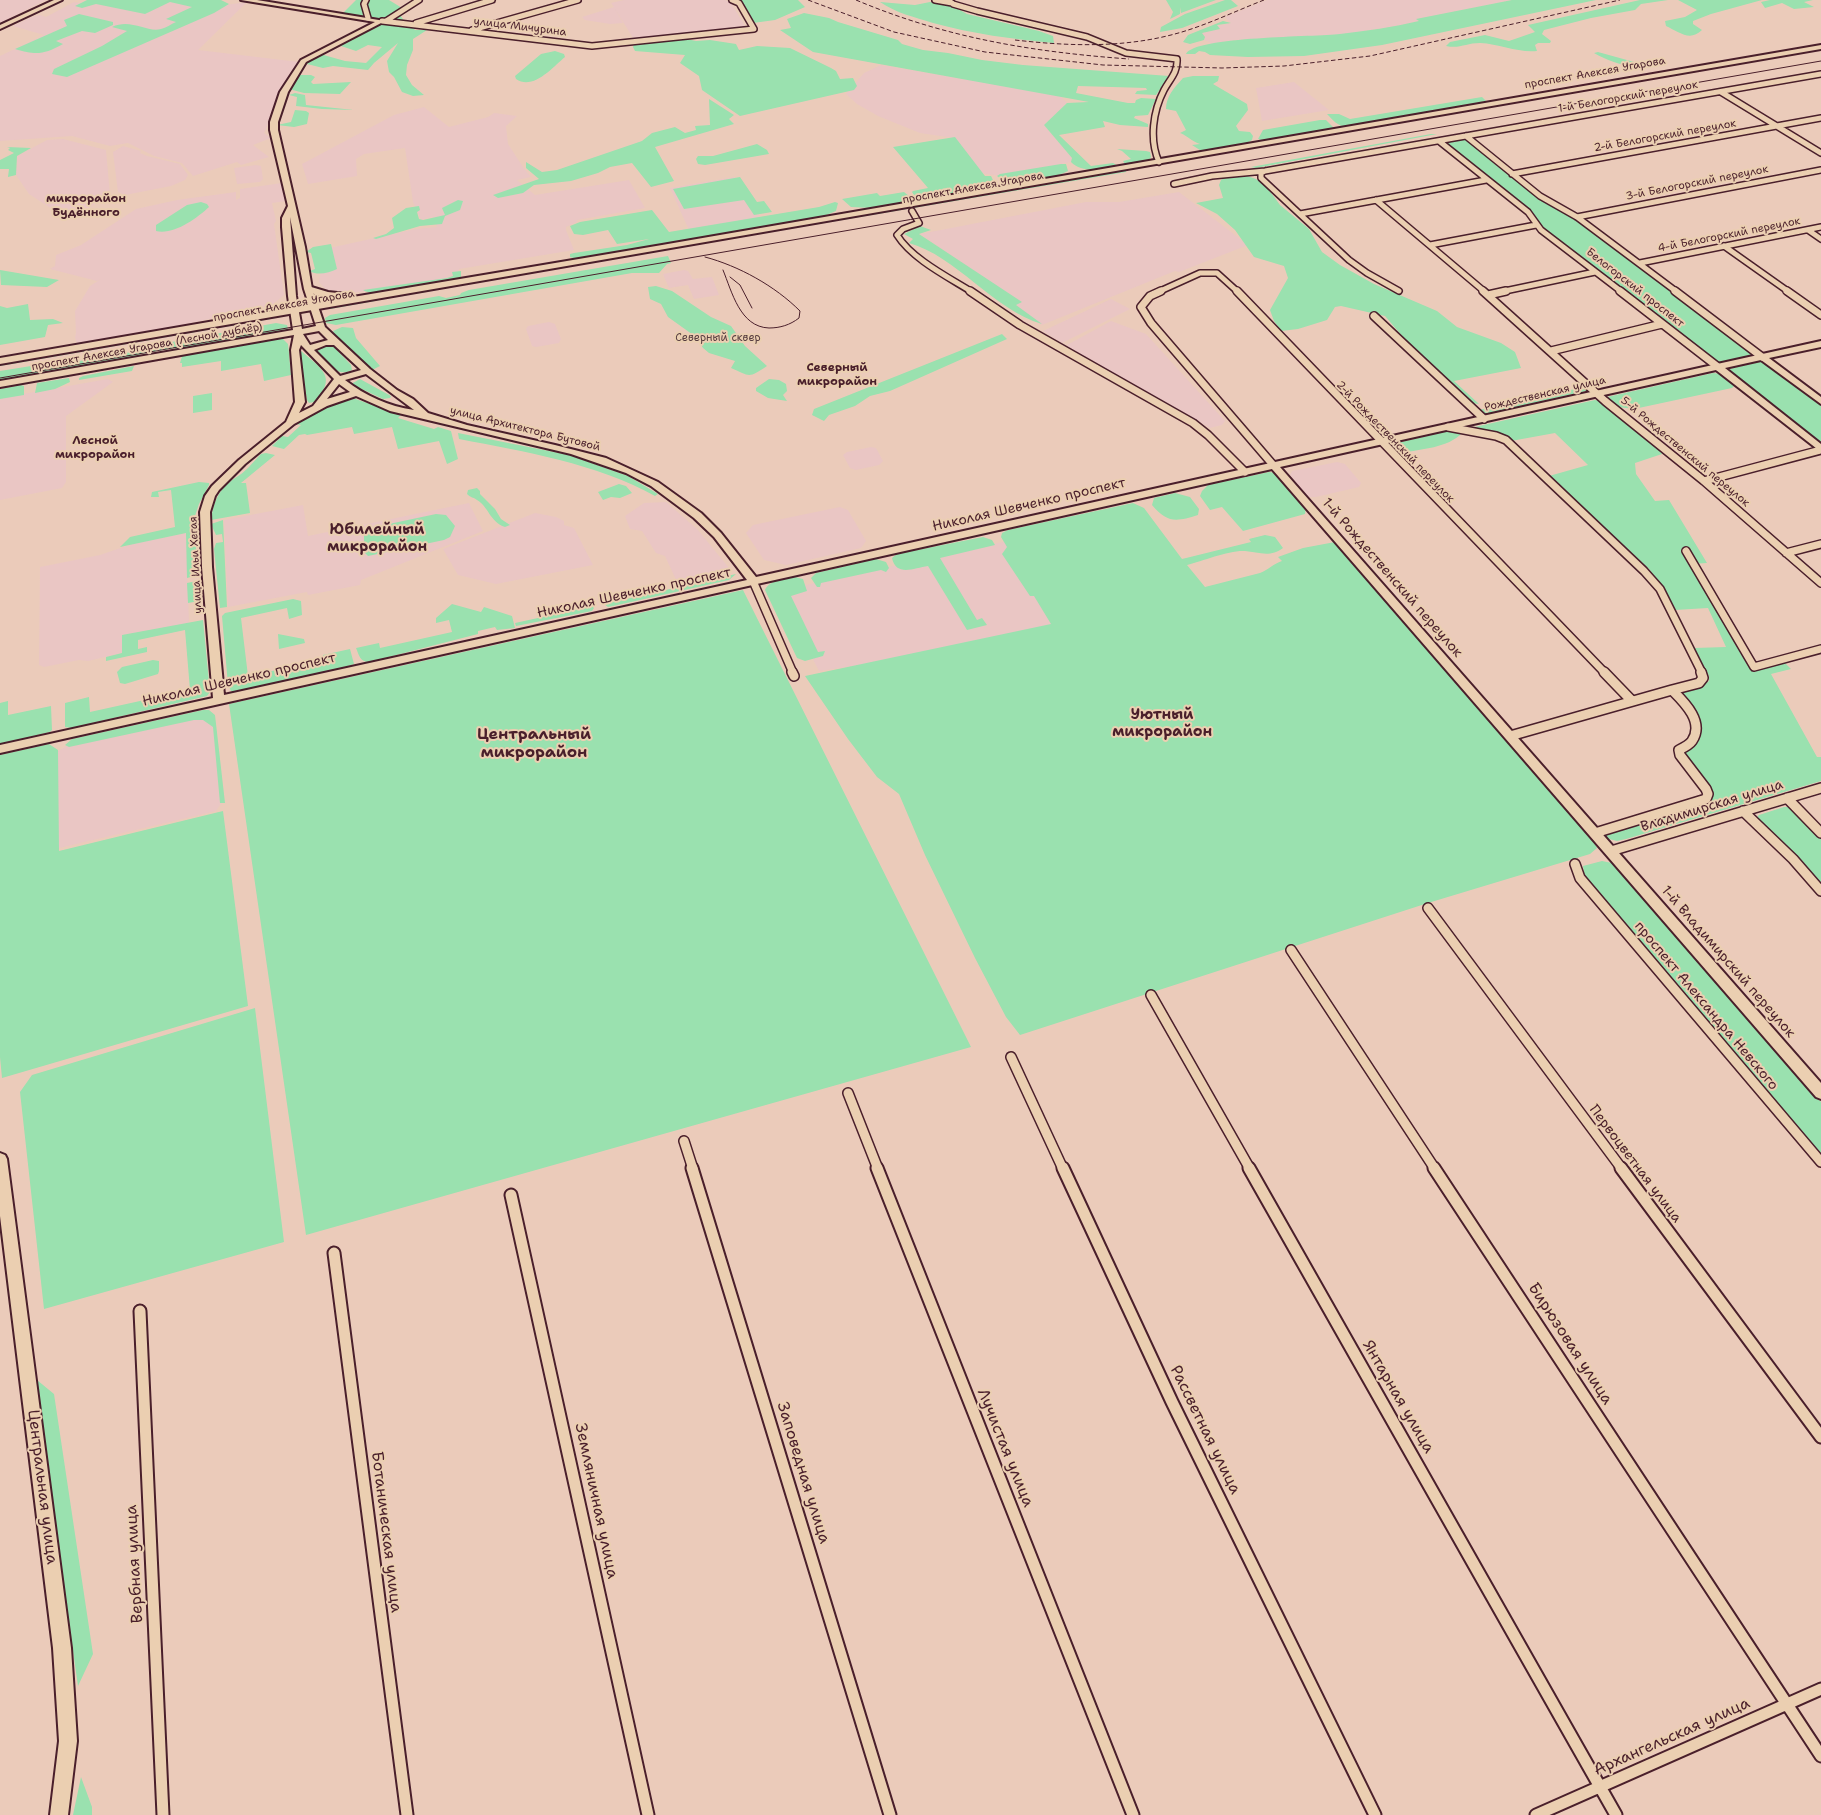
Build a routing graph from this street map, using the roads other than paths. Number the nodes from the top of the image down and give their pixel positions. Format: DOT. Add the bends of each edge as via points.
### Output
graph roads {
  1 [pos="59,0"];
  2 [pos="246,0"];
  3 [pos="366,0"];
  4 [pos="419,0"];
  5 [pos="476,0"];
  6 [pos="492,0"];
  7 [pos="578,0"];
  8 [pos="732,0"];
  9 [pos="935,0"];
  10 [pos="948,0"];
  11 [pos="953,4"];
  12 [pos="464,6"];
  13 [pos="368,18"];
  14 [pos="384,21"];
  15 [pos="413,24"];
  16 [pos="0,27"];
  17 [pos="470,31"];
  18 [pos="1061,31"];
  19 [pos="1821,47"];
  20 [pos="1821,54"];
  21 [pos="1821,74"];
  22 [pos="1721,92"];
  23 [pos="1821,118"];
  24 [pos="1777,126"];
  25 [pos="1376,128"];
  26 [pos="1466,136"];
  27 [pos="1439,140"];
  28 [pos="1821,154"];
  29 [pos="1159,162"];
  30 [pos="1821,170"];
  31 [pos="1265,171"];
  32 [pos="1512,174"];
  33 [pos="1486,180"];
  34 [pos="1174,184"];
  35 [pos="1376,200"];
  36 [pos="291,207"];
  37 [pos="912,211"];
  38 [pos="1300,214"];
  39 [pos="1577,216"];
  40 [pos="1536,224"];
  41 [pos="1821,227"];
  42 [pos="1808,230"];
  43 [pos="1821,239"];
  44 [pos="1430,245"];
  45 [pos="1724,246"];
  46 [pos="1640,263"];
  47 [pos="571,266"];
  48 [pos="1595,272"];
  49 [pos="307,278"];
  50 [pos="292,279"];
  51 [pos="308,289"];
  52 [pos="1399,291"];
  53 [pos="1488,295"];
  54 [pos="362,298"];
  55 [pos="316,310"];
  56 [pos="294,313"];
  57 [pos="1821,315"];
  58 [pos="1374,316"];
  59 [pos="1151,323"];
  60 [pos="1662,324"];
  61 [pos="321,328"];
  62 [pos="298,335"];
  63 [pos="338,343"];
  64 [pos="1821,344"];
  65 [pos="310,349"];
  66 [pos="1551,351"];
  67 [pos="1762,357"];
  68 [pos="0,362"];
  69 [pos="1718,367"];
  70 [pos="0,368"];
  71 [pos="367,371"];
  72 [pos="339,380"];
  73 [pos="0,384"];
  74 [pos="394,392"];
  75 [pos="357,393"];
  76 [pos="1597,394"];
  77 [pos="1821,401"];
  78 [pos="379,402"];
  79 [pos="316,407"];
  80 [pos="425,415"];
  81 [pos="1484,419"];
  82 [pos="290,423"];
  83 [pos="1448,427"];
  84 [pos="1383,442"];
  85 [pos="1821,450"];
  86 [pos="1274,466"];
  87 [pos="1246,472"];
  88 [pos="1704,481"];
  89 [pos="1821,544"];
  90 [pos="1686,551"];
  91 [pos="1786,553"];
  92 [pos="753,582"];
  93 [pos="1821,583"];
  94 [pos="1821,649"];
  95 [pos="794,676"];
  96 [pos="1672,690"];
  97 [pos="219,700"];
  98 [pos="1632,701"];
  99 [pos="1510,736"];
  100 [pos="0,749"];
  101 [pos="1821,788"];
  102 [pos="1787,798"];
  103 [pos="1743,811"];
  104 [pos="1595,833"];
  105 [pos="1821,833"];
  106 [pos="1612,851"];
  107 [pos="1575,864"];
  108 [pos="1821,891"];
  109 [pos="1428,908"];
  110 [pos="1292,950"];
  111 [pos="1151,995"];
  112 [pos="1011,1057"];
  113 [pos="848,1093"];
  114 [pos="1821,1093"];
  115 [pos="684,1141"];
  116 [pos="0,1159"];
  117 [pos="1821,1162"];
  118 [pos="511,1194"];
  119 [pos="334,1253"];
  120 [pos="140,1311"];
  121 [pos="1821,1437"];
  122 [pos="1821,1688"];
  123 [pos="1787,1704"];
  124 [pos="1821,1756"];
  125 [pos="1600,1787"];
  126 [pos="59,1815"];
  127 [pos="163,1815"];
  128 [pos="407,1815"];
  129 [pos="648,1815"];
  130 [pos="890,1815"];
  131 [pos="1133,1815"];
  132 [pos="1375,1815"];
  133 [pos="1536,1815"];
  134 [pos="1616,1815"];
  1 -- 16 [label="main road"];
  2 -- 13 [label="main road, улица Мичурина"];
  3 -- 13 [label="street"];
  4 -- 14 [label="street"];
  5 -- 12 [label="street"];
  6 -- 12 [label="street"];
  7 -- 17 [label="street"];
  8 -- 17 [label="street, улица Мичурина" via="739,3 754,29 601,46"];
  9 -- 11 [label="street"];
  10 -- 11 [label="street"];
  11 -- 18 [label="street"];
  12 -- 15 [label="street"];
  13 -- 14 [label="main road, улица Мичурина"];
  14 -- 15 [label="street, улица Мичурина"];
  14 -- 36 [label="main road" via="303,61 284,92 274,130"];
  15 -- 17 [label="street, улица Мичурина"];
  18 -- 29 [label="street" via="1092,38 1126,53 1177,58 1178,68 1159,98 1154,113 1154,151"];
  19 -- 25 [label="main road, проспект Алексея Угарова"];
  20 -- 25 [label="main road, проспект Алексея Угарова"];
  21 -- 22 [label="street, 1-й Белогорский переулок"];
  22 -- 24 [label="street"];
  22 -- 26 [label="street, 1-й Белогорский переулок"];
  23 -- 24 [label="street, 2-й Белогорский переулок"];
  24 -- 28 [label="street"];
  24 -- 32 [label="street, 2-й Белогорский переулок"];
  25 -- 29 [label="main road, проспект Алексея Угарова"];
  25 -- 37 [label="main road, проспект Алексея Угарова"];
  26 -- 27 [label="street, 1-й Белогорский переулок"];
  26 -- 32 [label="street, Белогорский проспект"];
  27 -- 31 [label="street, 1-й Белогорский переулок"];
  27 -- 33 [label="street, Белогорский проспект"];
  29 -- 47 [label="main road, проспект Алексея Угарова"];
  30 -- 39 [label="street, 3-й Белогорский переулок"];
  31 -- 34 [label="street, 1-й Белогорский переулок" via="1212,176"];
  31 -- 38 [label="street" via="1261,178"];
  32 -- 39 [label="street, Белогорский проспект" via="1540,196"];
  33 -- 35 [label="street"];
  33 -- 40 [label="street, Белогорский проспект" via="1528,212"];
  35 -- 38 [label="street"];
  35 -- 44 [label="street, 5-й Рождественский переулок"];
  36 -- 49 [label="main road"];
  36 -- 50 [label="main road" via="286,227"];
  37 -- 47 [label="main road, проспект Алексея Угарова"];
  37 -- 87 [label="street" via="920,223 897,235 913,253 1020,325 1193,423"];
  38 -- 52 [label="street" via="1349,260"];
  39 -- 46 [label="street, Белогорский проспект"];
  40 -- 44 [label="street"];
  40 -- 48 [label="street, Белогорский проспект"];
  41 -- 42 [label="street, 4-й Белогорский переулок"];
  42 -- 43 [label="street"];
  42 -- 45 [label="street, 4-й Белогорский переулок"];
  44 -- 53 [label="street, 5-й Рождественский переулок"];
  45 -- 46 [label="street, 4-й Белогорский переулок"];
  45 -- 57 [label="street"];
  46 -- 67 [label="street, Белогорский проспект"];
  47 -- 54 [label="main road, проспект Алексея Угарова"];
  47 -- 55 [label="main road, проспект Алексея Угарова"];
  48 -- 53 [label="street"];
  48 -- 60 [label="street, Белогорский проспект"];
  49 -- 50 [label="main road"];
  49 -- 51 [label="main road"];
  50 -- 56 [label="main road"];
  51 -- 54 [label="main road" via="327,295"];
  51 -- 55 [label="main road"];
  53 -- 66 [label="street, 5-й Рождественский переулок"];
  54 -- 55 [label="main road, проспект Алексея Угарова"];
  55 -- 56 [label="main road, проспект Алексея Угарова"];
  55 -- 61 [label="main road"];
  56 -- 62 [label="main road, улица Ильи Хегая"];
  56 -- 68 [label="main road, проспект Алексея Угарова"];
  56 -- 70 [label="main road, проспект Алексея Угарова"];
  58 -- 81 [label="street"];
  59 -- 84 [label="street, 2-й Рождественский переулок" via="1141,306 1150,296 1200,273 1217,273"];
  59 -- 86 [label="street, 1-й Рождественский переулок"];
  60 -- 66 [label="street"];
  60 -- 69 [label="street, Белогорский проспект"];
  61 -- 62 [label="main road, проспект Алексея Угарова (Лесной дублёр)"];
  61 -- 63 [label="main road, улица Архитектора Бутовой"];
  62 -- 65 [label="main road, улица Архитектора Бутовой"];
  62 -- 73 [label="main road, проспект Алексея Угарова (Лесной дублёр)"];
  62 -- 82 [label="main road, улица Ильи Хегая" via="295,350 300,402"];
  63 -- 65 [label="main road" via="322,342"];
  63 -- 71 [label="main road, улица Архитектора Бутовой"];
  64 -- 67 [label="main road, Рождественская улица"];
  65 -- 72 [label="main road, улица Архитектора Бутовой"];
  66 -- 76 [label="street, 5-й Рождественский переулок"];
  67 -- 69 [label="main road, Рождественская улица"];
  67 -- 77 [label="main road, Белогорский проспект"];
  69 -- 76 [label="main road, Рождественская улица"];
  69 -- 85 [label="main road, Белогорский проспект"];
  71 -- 72 [label="main road"];
  71 -- 74 [label="main road, улица Архитектора Бутовой"];
  72 -- 75 [label="main road, улица Архитектора Бутовой"];
  72 -- 79 [label="main road"];
  74 -- 78 [label="main road" via="392,399"];
  74 -- 80 [label="main road, улица Архитектора Бутовой"];
  75 -- 78 [label="main road, улица Архитектора Бутовой"];
  75 -- 79 [label="main road"];
  76 -- 81 [label="main road, Рождественская улица"];
  76 -- 88 [label="street, 5-й Рождественский переулок"];
  78 -- 80 [label="main road, улица Архитектора Бутовой"];
  79 -- 82 [label="main road"];
  80 -- 92 [label="main road, улица Архитектора Бутовой" via="477,432 575,452 638,475 698,514 734,553"];
  81 -- 83 [label="main road, Рождественская улица"];
  82 -- 97 [label="main road, улица Ильи Хегая" via="223,480 207,505 204,523"];
  83 -- 84 [label="main road, Рождественская улица"];
  83 -- 96 [label="street" via="1506,440 1652,579 1660,589 1703,678 1699,683"];
  84 -- 86 [label="main road, Рождественская улица"];
  84 -- 98 [label="street, 2-й Рождественский переулок"];
  85 -- 88 [label="street"];
  86 -- 87 [label="main road, Николая Шевченко проспект"];
  86 -- 99 [label="main road, 1-й Рождественский переулок"];
  87 -- 92 [label="main road, Николая Шевченко проспект"];
  88 -- 91 [label="street, 5-й Рождественский переулок"];
  89 -- 91 [label="street"];
  90 -- 94 [label="street" via="1754,667"];
  91 -- 93 [label="street, 5-й Рождественский переулок"];
  92 -- 95 [label="street"];
  92 -- 97 [label="main road, Николая Шевченко проспект"];
  96 -- 98 [label="street"];
  96 -- 104 [label="street" via="1693,712 1696,722 1692,741 1678,750 1706,789 1706,799"];
  97 -- 100 [label="main road, Николая Шевченко проспект"];
  98 -- 99 [label="street"];
  99 -- 104 [label="main road, 1-й Рождественский переулок"];
  101 -- 102 [label="street, Владимирская улица"];
  102 -- 103 [label="street, Владимирская улица"];
  102 -- 105 [label="street"];
  103 -- 106 [label="street, Владимирская улица"];
  103 -- 108 [label="street"];
  104 -- 106 [label="main road, 1-й Рождественский переулок"];
  106 -- 114 [label="main road, 1-й Владимирский переулок"];
  107 -- 117 [label="street, проспект Александра Невского" via="1580,878"];
  109 -- 121 [label="street, Первоцветная улица"];
  110 -- 123 [label="street, Бирюзовая улица"];
  111 -- 125 [label="street, Янтарная улица"];
  112 -- 132 [label="street, Рассветная улица" via="1172,1402"];
  113 -- 131 [label="street, Лучистая улица"];
  115 -- 130 [label="street, Заповедная улица"];
  116 -- 126 [label="main road, Центральная улица" via="62,1648 68,1741"];
  118 -- 129 [label="street, Земляничная улица"];
  119 -- 128 [label="street, Ботаническая улица"];
  120 -- 127 [label="street, Вербная улица"];
  122 -- 123 [label="street, Архангельская улица"];
  123 -- 124 [label="street, Бирюзовая улица"];
  123 -- 125 [label="street, Архангельская улица"];
  125 -- 133 [label="street, Архангельская улица"];
  125 -- 134 [label="street, Янтарная улица"];
}
